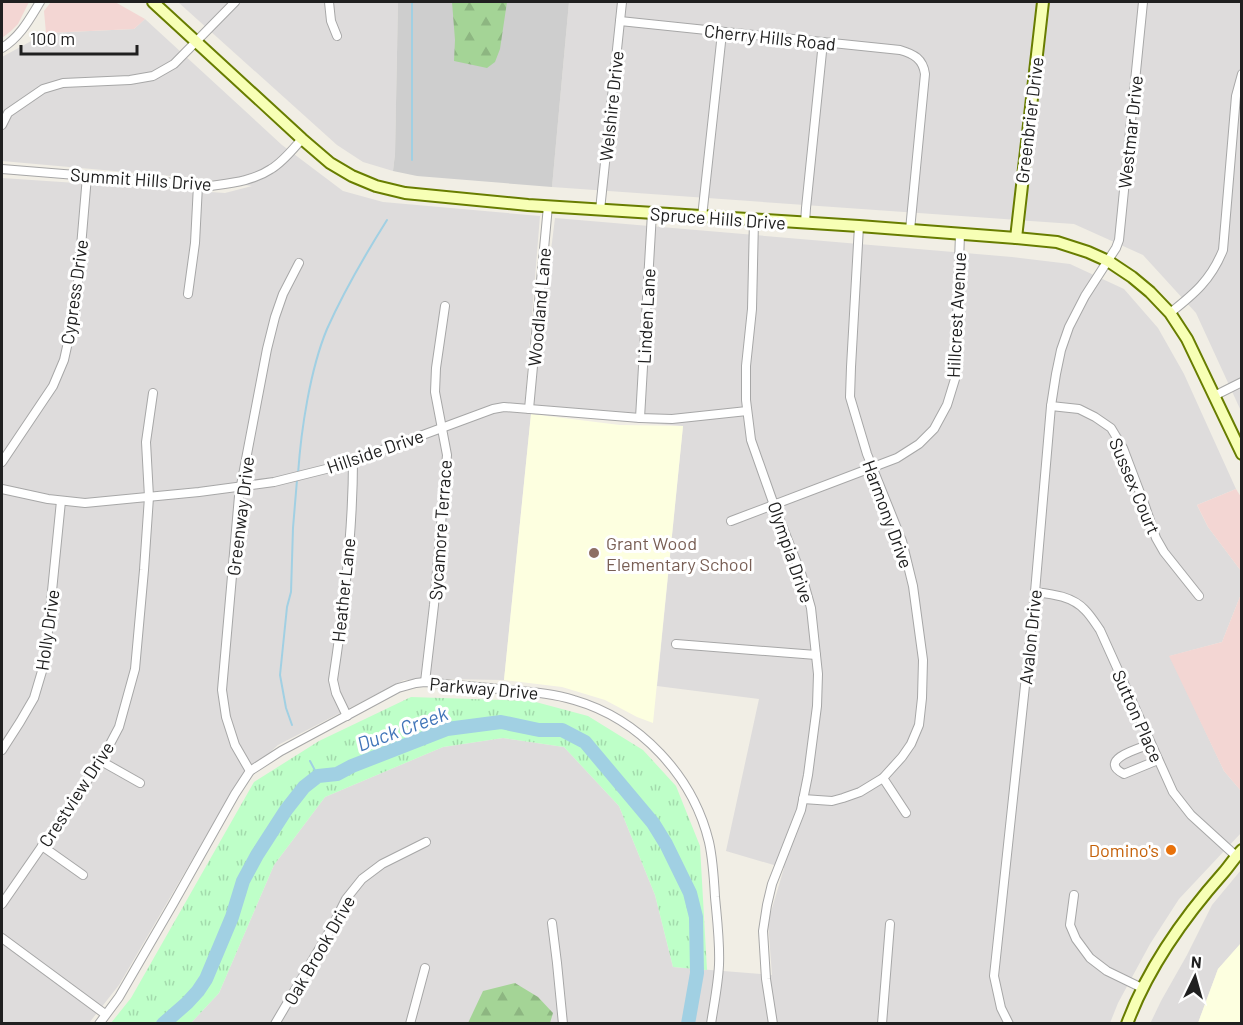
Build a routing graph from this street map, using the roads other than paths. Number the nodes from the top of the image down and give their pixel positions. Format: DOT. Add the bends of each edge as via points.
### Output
graph roads {
  1 [pos="40,2"];
  2 [pos="153,2"];
  3 [pos="235,2"];
  4 [pos="329,2"];
  5 [pos="622,2"];
  6 [pos="1043,2"];
  7 [pos="1143,2"];
  8 [pos="620,21"];
  9 [pos="722,33"];
  10 [pos="337,36"];
  11 [pos="196,41"];
  12 [pos="823,42"];
  13 [pos="2,48"];
  14 [pos="1242,74"];
  15 [pos="2,125"];
  16 [pos="302,139"];
  17 [pos="2,169"];
  18 [pos="87,176"];
  19 [pos="198,185"];
  20 [pos="548,206"];
  21 [pos="600,210"];
  22 [pos="652,213"];
  23 [pos="702,217"];
  24 [pos="754,220"];
  25 [pos="805,223"];
  26 [pos="859,226"];
  27 [pos="910,230"];
  28 [pos="960,234"];
  29 [pos="1016,238"];
  30 [pos="1108,261"];
  31 [pos="299,263"];
  32 [pos="188,294"];
  33 [pos="445,306"];
  34 [pos="1170,313"];
  35 [pos="1242,382"];
  36 [pos="153,393"];
  37 [pos="1214,396"];
  38 [pos="1051,406"];
  39 [pos="529,409"];
  40 [pos="747,411"];
  41 [pos="640,418"];
  42 [pos="441,428"];
  43 [pos="1242,454"];
  44 [pos="353,460"];
  45 [pos="2,462"];
  46 [pos="873,468"];
  47 [pos="241,486"];
  48 [pos="2,489"];
  49 [pos="149,497"];
  50 [pos="61,501"];
  51 [pos="774,505"];
  52 [pos="731,521"];
  53 [pos="1035,591"];
  54 [pos="1199,596"];
  55 [pos="676,644"];
  56 [pos="816,654"];
  57 [pos="425,682"];
  58 [pos="347,716"];
  59 [pos="1150,744"];
  60 [pos="2,750"];
  61 [pos="100,760"];
  62 [pos="1158,760"];
  63 [pos="250,771"];
  64 [pos="883,778"];
  65 [pos="140,783"];
  66 [pos="803,800"];
  67 [pos="906,813"];
  68 [pos="426,842"];
  69 [pos="42,846"];
  70 [pos="1239,853"];
  71 [pos="83,874"];
  72 [pos="1074,895"];
  73 [pos="2,904"];
  74 [pos="552,923"];
  75 [pos="890,924"];
  76 [pos="2,938"];
  77 [pos="425,968"];
  78 [pos="1142,988"];
  79 [pos="105,1014"];
  80 [pos="99,1023"];
  81 [pos="275,1023"];
  82 [pos="410,1023"];
  83 [pos="563,1023"];
  84 [pos="711,1023"];
  85 [pos="773,1023"];
  86 [pos="882,1023"];
  87 [pos="1009,1023"];
  88 [pos="1127,1023"];
  1 -- 13 [label="street" via="24,28"];
  2 -- 11 [label="main road, Spruce Hills Drive"];
  3 -- 11 [label="street"];
  4 -- 10 [label="street"];
  5 -- 8 [label="street, Welshire Drive"];
  6 -- 29 [label="main road, Greenbrier Drive"];
  7 -- 30 [label="street, Westmar Drive" via="1119,240"];
  8 -- 9 [label="street, Cherry Hills Road"];
  8 -- 21 [label="street, Welshire Drive"];
  9 -- 12 [label="street, Cherry Hills Road"];
  9 -- 23 [label="street"];
  11 -- 15 [label="street" via="174,64 153,76 63,83 42,89 8,113"];
  11 -- 16 [label="main road, Spruce Hills Drive"];
  12 -- 25 [label="street"];
  12 -- 27 [label="street, Cherry Hills Road" via="900,50 924,65"];
  14 -- 34 [label="street" via="1236,96 1222,250 1202,287"];
  16 -- 19 [label="street, Summit Hills Drive" via="272,169 255,178"];
  16 -- 20 [label="main road, Spruce Hills Drive" via="330,163 376,186 405,193"];
  17 -- 18 [label="street, Summit Hills Drive"];
  18 -- 19 [label="street, Summit Hills Drive"];
  18 -- 45 [label="street, Cypress Drive" via="76,306 64,360 53,387"];
  19 -- 32 [label="street"];
  20 -- 21 [label="main road, Spruce Hills Drive"];
  20 -- 39 [label="street, Woodland Lane"];
  21 -- 22 [label="main road, Spruce Hills Drive"];
  22 -- 23 [label="main road, Spruce Hills Drive"];
  22 -- 41 [label="street, Linden Lane"];
  23 -- 24 [label="main road, Spruce Hills Drive"];
  24 -- 25 [label="main road, Spruce Hills Drive"];
  24 -- 40 [label="street, Olympia Drive"];
  25 -- 26 [label="main road, Spruce Hills Drive"];
  26 -- 27 [label="main road, Spruce Hills Drive"];
  26 -- 46 [label="street, Harmony Drive" via="850,397"];
  27 -- 28 [label="main road, Spruce Hills Drive"];
  28 -- 29 [label="main road, Spruce Hills Drive"];
  28 -- 46 [label="street, Hillcrest Avenue" via="955,379 947,405 934,429 919,444"];
  29 -- 30 [label="main road, Spruce Hills Drive" via="1057,242"];
  30 -- 34 [label="main road, Spruce Hills Drive" via="1150,292"];
  30 -- 38 [label="street, Avalon Drive" via="1069,327"];
  31 -- 47 [label="street, Greenway Drive" via="275,317"];
  33 -- 42 [label="street, Sycamore Terrace" via="435,392"];
  34 -- 37 [label="main road, Spruce Hills Drive"];
  35 -- 37 [label="street"];
  36 -- 49 [label="street, Crestview Drive" via="146,442"];
  37 -- 43 [label="main road, Spruce Hills Drive"];
  38 -- 53 [label="street, Avalon Drive"];
  38 -- 54 [label="street, Sussex Court" via="1079,409 1110,428 1123,448 1156,538"];
  39 -- 41 [label="street, Hillside Drive"];
  39 -- 42 [label="street, Hillside Drive" via="493,409"];
  40 -- 41 [label="street, Hillside Drive"];
  40 -- 51 [label="street, Olympia Drive" via="751,440"];
  42 -- 44 [label="street, Hillside Drive"];
  42 -- 57 [label="street, Sycamore Terrace" via="447,455"];
  44 -- 47 [label="street, Hillside Drive" via="274,482"];
  44 -- 58 [label="street, Heather Lane" via="333,680"];
  46 -- 51 [label="street, Hillcrest Avenue"];
  46 -- 64 [label="street, Harmony Drive" via="902,541 913,586 923,660 919,725 911,744"];
  47 -- 49 [label="street, Hillside Drive"];
  47 -- 63 [label="street, Greenway Drive" via="222,690 232,736"];
  48 -- 50 [label="street, Hillside Drive"];
  49 -- 50 [label="street, Hillside Drive" via="85,503"];
  49 -- 61 [label="street, Crestview Drive" via="135,669 119,727"];
  50 -- 60 [label="street, Holly Drive" via="45,661 34,698"];
  51 -- 52 [label="street, Hillcrest Avenue"];
  51 -- 56 [label="street, Olympia Drive" via="802,576 811,608"];
  53 -- 59 [label="street, Sutton Place" via="1068,598 1084,609 1100,630"];
  53 -- 87 [label="street, Avalon Drive" via="994,976 1001,1008"];
  55 -- 56 [label="street"];
  56 -- 66 [label="street, Olympia Drive" via="817,706"];
  57 -- 58 [label="street, Parkway Drive" via="398,688"];
  57 -- 84 [label="street, Parkway Drive" via="577,700 625,724 668,762 684,783 709,843 719,964"];
  58 -- 63 [label="street, Parkway Drive"];
  59 -- 62 [label="street, Sutton Place"];
  59 -- 62 [label="street" via="1120,756 1116,760 1119,772 1124,774"];
  61 -- 65 [label="street"];
  61 -- 69 [label="street, Crestview Drive"];
  62 -- 70 [label="street, Sutton Place" via="1173,792 1191,815"];
  63 -- 79 [label="street, Parkway Drive" via="119,997"];
  64 -- 66 [label="street, Harmony Drive" via="843,798"];
  64 -- 67 [label="street"];
  66 -- 85 [label="street, Olympia Drive" via="772,884 763,931"];
  68 -- 81 [label="street, Oak Brook Drive" via="362,879 346,899"];
  69 -- 71 [label="street"];
  69 -- 73 [label="street, Crestview Drive"];
  70 -- 78 [label="main road" via="1174,934"];
  72 -- 78 [label="street" via="1070,925 1076,939 1107,972"];
  74 -- 83 [label="street"];
  75 -- 86 [label="street"];
  76 -- 79 [label="street"];
  77 -- 82 [label="street"];
  78 -- 88 [label="main road"];
  79 -- 80 [label="street, Parkway Drive"];
}
